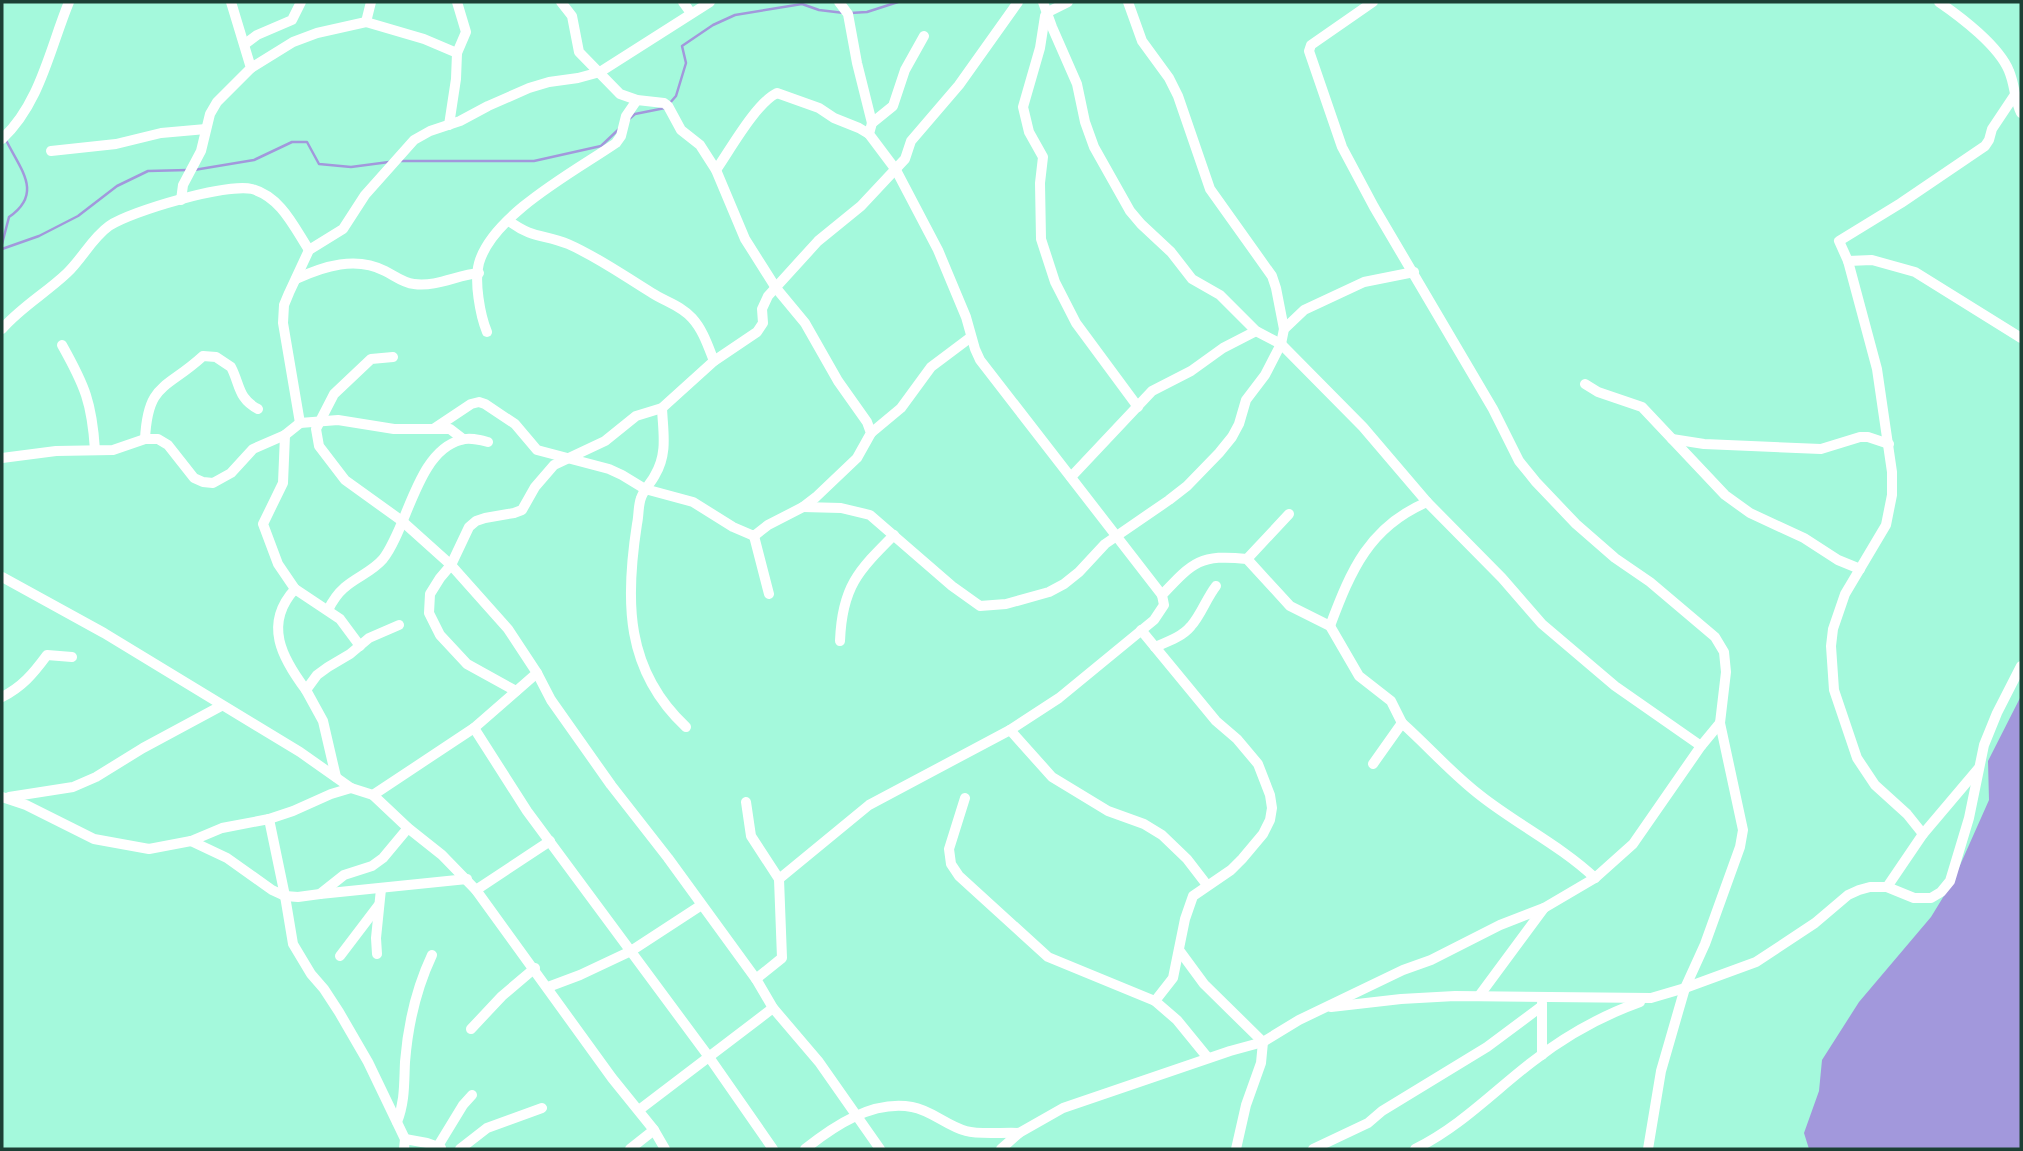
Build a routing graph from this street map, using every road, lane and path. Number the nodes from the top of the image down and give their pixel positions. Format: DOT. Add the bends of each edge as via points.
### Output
graph roads {
  1 [pos="69,2"];
  2 [pos="231,2"];
  3 [pos="301,2"];
  4 [pos="371,2"];
  5 [pos="457,2"];
  6 [pos="561,2"];
  7 [pos="683,2"];
  8 [pos="710,2"];
  9 [pos="839,2"];
  10 [pos="1018,2"];
  11 [pos="1043,2"];
  12 [pos="1068,2"];
  13 [pos="1128,2"];
  14 [pos="1373,2"];
  15 [pos="1939,2"];
  16 [pos="1048,12"];
  17 [pos="691,13"];
  18 [pos="366,22"];
  19 [pos="924,36"];
  20 [pos="244,44"];
  21 [pos="457,53"];
  22 [pos="251,68"];
  23 [pos="600,72"];
  24 [pos="2014,96"];
  25 [pos="637,100"];
  26 [pos="2021,113"];
  27 [pos="872,123"];
  28 [pos="449,125"];
  29 [pos="206,129"];
  30 [pos="869,134"];
  31 [pos="2,139"];
  32 [pos="51,151"];
  33 [pos="716,170"];
  34 [pos="896,170"];
  35 [pos="181,200"];
  36 [pos="509,221"];
  37 [pos="309,250"];
  38 [pos="1848,261"];
  39 [pos="1414,272"];
  40 [pos="479,273"];
  41 [pos="296,279"];
  42 [pos="776,288"];
  43 [pos="2,329"];
  44 [pos="1284,329"];
  45 [pos="1256,331"];
  46 [pos="487,332"];
  47 [pos="971,337"];
  48 [pos="2021,338"];
  49 [pos="1281,344"];
  50 [pos="62,345"];
  51 [pos="393,357"];
  52 [pos="715,361"];
  53 [pos="1586,384"];
  54 [pos="1138,407"];
  55 [pos="662,408"];
  56 [pos="258,409"];
  57 [pos="318,421"];
  58 [pos="300,423"];
  59 [pos="435,428"];
  60 [pos="871,433"];
  61 [pos="285,435"];
  62 [pos="145,439"];
  63 [pos="463,439"];
  64 [pos="1672,439"];
  65 [pos="488,442"];
  66 [pos="1889,444"];
  67 [pos="95,450"];
  68 [pos="2,458"];
  69 [pos="568,459"];
  70 [pos="1071,477"];
  71 [pos="645,489"];
  72 [pos="1427,502"];
  73 [pos="803,507"];
  74 [pos="1289,514"];
  75 [pos="402,521"];
  76 [pos="894,534"];
  77 [pos="1117,535"];
  78 [pos="754,536"];
  79 [pos="1247,559"];
  80 [pos="451,565"];
  81 [pos="1860,569"];
  82 [pos="2,577"];
  83 [pos="1216,586"];
  84 [pos="295,589"];
  85 [pos="769,594"];
  86 [pos="1162,595"];
  87 [pos="328,610"];
  88 [pos="398,625"];
  89 [pos="1330,626"];
  90 [pos="1141,630"];
  91 [pos="840,641"];
  92 [pos="360,646"];
  93 [pos="1155,647"];
  94 [pos="72,657"];
  95 [pos="2021,666"];
  96 [pos="537,673"];
  97 [pos="306,690"];
  98 [pos="516,691"];
  99 [pos="2,697"];
  100 [pos="221,706"];
  101 [pos="1402,723"];
  102 [pos="1720,723"];
  103 [pos="686,727"];
  104 [pos="474,729"];
  105 [pos="1010,730"];
  106 [pos="1701,746"];
  107 [pos="1373,764"];
  108 [pos="1978,768"];
  109 [pos="336,778"];
  110 [pos="351,788"];
  111 [pos="373,794"];
  112 [pos="5,797"];
  113 [pos="965,798"];
  114 [pos="746,802"];
  115 [pos="269,818"];
  116 [pos="408,828"];
  117 [pos="1923,834"];
  118 [pos="191,841"];
  119 [pos="550,841"];
  120 [pos="1595,878"];
  121 [pos="467,879"];
  122 [pos="779,879"];
  123 [pos="1207,885"];
  124 [pos="1887,887"];
  125 [pos="381,889"];
  126 [pos="476,890"];
  127 [pos="320,894"];
  128 [pos="285,896"];
  129 [pos="380,905"];
  130 [pos="700,906"];
  131 [pos="1544,908"];
  132 [pos="1179,950"];
  133 [pos="631,951"];
  134 [pos="377,954"];
  135 [pos="432,955"];
  136 [pos="340,956"];
  137 [pos="535,968"];
  138 [pos="756,979"];
  139 [pos="548,987"];
  140 [pos="1685,988"];
  141 [pos="1479,996"];
  142 [pos="1651,999"];
  143 [pos="1155,1000"];
  144 [pos="1542,1002"];
  145 [pos="773,1007"];
  146 [pos="1331,1007"];
  147 [pos="471,1029"];
  148 [pos="1263,1042"];
  149 [pos="1542,1055"];
  150 [pos="709,1057"];
  151 [pos="1208,1058"];
  152 [pos="472,1095"];
  153 [pos="542,1108"];
  154 [pos="639,1110"];
  155 [pos="858,1115"];
  156 [pos="397,1122"];
  157 [pos="654,1130"];
  158 [pos="1020,1133"];
  159 [pos="404,1144"];
  160 [pos="440,1148"];
  161 [pos="460,1149"];
  162 [pos="630,1149"];
  163 [pos="665,1149"];
  164 [pos="773,1149"];
  165 [pos="805,1149"];
  166 [pos="880,1149"];
  167 [pos="1001,1149"];
  168 [pos="1236,1149"];
  169 [pos="1313,1149"];
  170 [pos="1415,1149"];
  171 [pos="1648,1149"];
  1 -- 31 [label="street" via="31,98 16,126"];
  2 -- 20 [label="street"];
  3 -- 20 [label="street" via="292,20"];
  4 -- 18 [label="street"];
  5 -- 21 [label="street" via="466,32"];
  6 -- 23 [label="street" via="572,16 579,52"];
  7 -- 17 [label="street"];
  8 -- 17 [label="street"];
  9 -- 27 [label="street" via="848,13"];
  10 -- 34 [label="street" via="911,141 909,153"];
  11 -- 16 [label="street"];
  12 -- 16 [label="street"];
  13 -- 44 [label="street" via="1142,41 1178,96 1210,189 1272,276"];
  14 -- 39 [label="street" via="1311,45 1309,51 1342,147"];
  15 -- 24 [label="street" via="2004,61"];
  16 -- 45 [label="street" via="1077,84 1094,147 1129,211 1192,279 1220,295"];
  16 -- 54 [label="street" via="1023,107 1029,132 1043,157 1041,239 1055,282 1076,323"];
  17 -- 23 [label="street"];
  18 -- 21 [label="street"];
  18 -- 22 [label="street" via="293,42"];
  19 -- 27 [label="street" via="905,70 893,106"];
  20 -- 22 [label="street"];
  21 -- 28 [label="street"];
  22 -- 29 [label="street" via="217,102"];
  23 -- 25 [label="street" via="620,94"];
  23 -- 28 [label="street" via="529,88"];
  24 -- 26 [label="street"];
  24 -- 38 [label="street" via="1985,146 1839,241"];
  25 -- 33 [label="street" via="668,106 676,123 700,145"];
  25 -- 36 [label="street" via="616,143 555,181"];
  27 -- 30 [label="street"];
  28 -- 37 [label="street" via="414,140 365,195 344,229"];
  29 -- 32 [label="street"];
  29 -- 35 [label="street"];
  30 -- 33 [label="street" via="819,107 777,93 753,116"];
  30 -- 34 [label="street"];
  33 -- 42 [label="street" via="742,233"];
  34 -- 42 [label="street"];
  34 -- 47 [label="street" via="938,250"];
  35 -- 37 [label="street" via="251,189 282,207"];
  35 -- 43 [label="street" via="132,215 100,232 68,272"];
  36 -- 40 [label="street" via="479,262"];
  36 -- 52 [label="street" via="523,231 570,245 677,305 695,321"];
  37 -- 41 [label="street"];
  38 -- 48 [label="street" via="1872,260 1915,272"];
  38 -- 66 [label="street" via="1878,369"];
  39 -- 44 [label="street" via="1364,282 1304,310"];
  39 -- 102 [label="street" via="1535,482 1594,540 1715,638 1724,652 1726,672"];
  40 -- 41 [label="street" via="413,284 365,264 344,263"];
  40 -- 46 [label="street" via="480,310"];
  41 -- 58 [label="street" via="284,305 283,323"];
  42 -- 52 [label="street" via="763,304 764,323 757,332"];
  42 -- 60 [label="street" via="805,323"];
  44 -- 49 [label="street"];
  45 -- 49 [label="street"];
  45 -- 54 [label="street" via="1152,391"];
  47 -- 60 [label="street" via="931,367 901,408"];
  47 -- 70 [label="street" via="981,360"];
  49 -- 72 [label="street" via="1363,427"];
  49 -- 77 [label="street" via="1245,400 1239,424 1219,453 1169,500"];
  50 -- 67 [label="street" via="88,397"];
  51 -- 57 [label="street" via="366,362 334,394"];
  52 -- 55 [label="street"];
  53 -- 64 [label="street" via="1642,407"];
  54 -- 70 [label="street"];
  55 -- 69 [label="street" via="636,416 605,441"];
  55 -- 71 [label="street" via="665,451"];
  56 -- 62 [label="street" via="244,399 231,367 216,357 203,356 155,394 148,408"];
  57 -- 58 [label="street"];
  57 -- 59 [label="street"];
  57 -- 75 [label="street" via="316,439 333,467"];
  58 -- 61 [label="street"];
  59 -- 63 [label="street" via="450,429"];
  59 -- 69 [label="street" via="479,402 515,424 537,450"];
  60 -- 73 [label="street" via="857,458"];
  61 -- 62 [label="street" via="253,449 231,474 213,483 194,478 163,441"];
  61 -- 84 [label="street" via="283,483 263,524 278,564"];
  62 -- 67 [label="street" via="113,450"];
  63 -- 65 [label="street"];
  63 -- 75 [label="street" via="444,448 430,463"];
  64 -- 66 [label="street" via="1821,449 1860,437"];
  64 -- 81 [label="street" via="1725,495 1750,513"];
  66 -- 81 [label="street" via="1891,510"];
  67 -- 68 [label="street"];
  69 -- 71 [label="street" via="609,469"];
  69 -- 80 [label="street" via="547,471 522,510 476,521 469,527"];
  70 -- 77 [label="street"];
  71 -- 78 [label="street" via="692,502"];
  71 -- 103 [label="street" via="633,542 630,588 637,648 645,672"];
  72 -- 89 [label="street" via="1396,519 1371,541"];
  72 -- 106 [label="street" via="1560,639 1625,693"];
  73 -- 76 [label="street" via="863,512"];
  73 -- 78 [label="street"];
  74 -- 79 [label="street"];
  75 -- 80 [label="street"];
  75 -- 87 [label="street" via="382,559 344,587"];
  76 -- 77 [label="street" via="952,586 984,607 1064,584"];
  76 -- 91 [label="street" via="849,589"];
  77 -- 86 [label="street"];
  78 -- 85 [label="street"];
  79 -- 86 [label="street" via="1208,557"];
  79 -- 89 [label="street" via="1290,606"];
  80 -- 96 [label="street" via="508,629"];
  80 -- 98 [label="street" via="430,594 429,613 434,624 467,664"];
  81 -- 117 [label="street" via="1833,629 1834,690 1857,758 1875,785"];
  82 -- 100 [label="street" via="104,633"];
  83 -- 93 [label="street" via="1191,626"];
  84 -- 87 [label="street"];
  84 -- 97 [label="street" via="282,606 279,637 284,658"];
  86 -- 90 [label="street" via="1161,611"];
  87 -- 92 [label="street"];
  88 -- 92 [label="street"];
  89 -- 101 [label="street" via="1359,676 1391,701"];
  90 -- 93 [label="street"];
  90 -- 105 [label="street" via="1059,698"];
  92 -- 97 [label="street" via="317,676"];
  93 -- 123 [label="street" via="1258,764 1270,795 1270,820 1263,834 1231,870"];
  94 -- 99 [label="street" via="47,655 30,678"];
  95 -- 108 [label="street" via="1997,713"];
  96 -- 98 [label="street"];
  96 -- 130 [label="street" via="561,715"];
  97 -- 109 [label="street" via="323,721"];
  98 -- 104 [label="street"];
  100 -- 109 [label="street"];
  100 -- 112 [label="street" via="73,787"];
  101 -- 107 [label="street"];
  101 -- 120 [label="street" via="1455,775 1574,858"];
  102 -- 106 [label="street"];
  102 -- 140 [label="street" via="1743,830 1741,847"];
  104 -- 111 [label="street"];
  104 -- 119 [label="street"];
  105 -- 122 [label="street" via="869,805"];
  105 -- 123 [label="street" via="1052,777 1108,811 1162,835"];
  106 -- 120 [label="street" via="1633,844"];
  108 -- 117 [label="street"];
  108 -- 124 [label="street" via="1950,881 1931,898 1914,898"];
  109 -- 110 [label="street"];
  110 -- 111 [label="street"];
  110 -- 115 [label="street"];
  111 -- 116 [label="street"];
  112 -- 118 [label="street" via="94,839 149,849"];
  113 -- 143 [label="street" via="948,858 959,876 1048,957"];
  114 -- 122 [label="street" via="751,836"];
  115 -- 118 [label="street" via="222,828"];
  115 -- 128 [label="street"];
  116 -- 121 [label="street"];
  116 -- 127 [label="street" via="383,858 344,875"];
  117 -- 124 [label="street"];
  118 -- 128 [label="street" via="227,858"];
  119 -- 126 [label="street"];
  119 -- 133 [label="street"];
  120 -- 131 [label="street"];
  121 -- 125 [label="street"];
  121 -- 126 [label="street"];
  122 -- 138 [label="street" via="783,954"];
  123 -- 132 [label="street" via="1188,906"];
  124 -- 140 [label="street" via="1848,895 1815,923 1756,961"];
  125 -- 127 [label="street"];
  125 -- 129 [label="street"];
  126 -- 137 [label="street"];
  127 -- 128 [label="street"];
  128 -- 156 [label="street" via="293,944 368,1062"];
  129 -- 134 [label="street"];
  129 -- 136 [label="street"];
  130 -- 133 [label="street"];
  130 -- 138 [label="street"];
  131 -- 141 [label="street"];
  131 -- 146 [label="street"];
  132 -- 143 [label="street" via="1173,978"];
  132 -- 148 [label="street" via="1204,984"];
  133 -- 139 [label="street"];
  133 -- 150 [label="street"];
  135 -- 156 [label="street" via="414,1005 404,1102"];
  137 -- 139 [label="street"];
  137 -- 147 [label="street"];
  138 -- 145 [label="street"];
  139 -- 154 [label="street"];
  140 -- 142 [label="street"];
  140 -- 171 [label="street" via="1661,1070"];
  141 -- 144 [label="street"];
  141 -- 146 [label="street"];
  142 -- 144 [label="street"];
  142 -- 149 [label="street" via="1595,1020"];
  143 -- 151 [label="street"];
  144 -- 149 [label="street"];
  144 -- 169 [label="street" via="1487,1047 1368,1123"];
  145 -- 150 [label="street"];
  145 -- 155 [label="street"];
  146 -- 148 [label="street"];
  148 -- 151 [label="street"];
  148 -- 168 [label="street"];
  149 -- 170 [label="street" via="1450,1130"];
  150 -- 154 [label="street"];
  150 -- 164 [label="street"];
  151 -- 158 [label="street" via="1063,1108"];
  152 -- 160 [label="street" via="452,1121"];
  153 -- 161 [label="street" via="487,1128"];
  154 -- 157 [label="street"];
  155 -- 158 [label="street" via="912,1107 966,1131"];
  155 -- 165 [label="street"];
  155 -- 166 [label="street"];
  156 -- 159 [label="street"];
  157 -- 162 [label="street"];
  157 -- 163 [label="street"];
  158 -- 167 [label="street"];
  159 -- 160 [label="street"];
}
